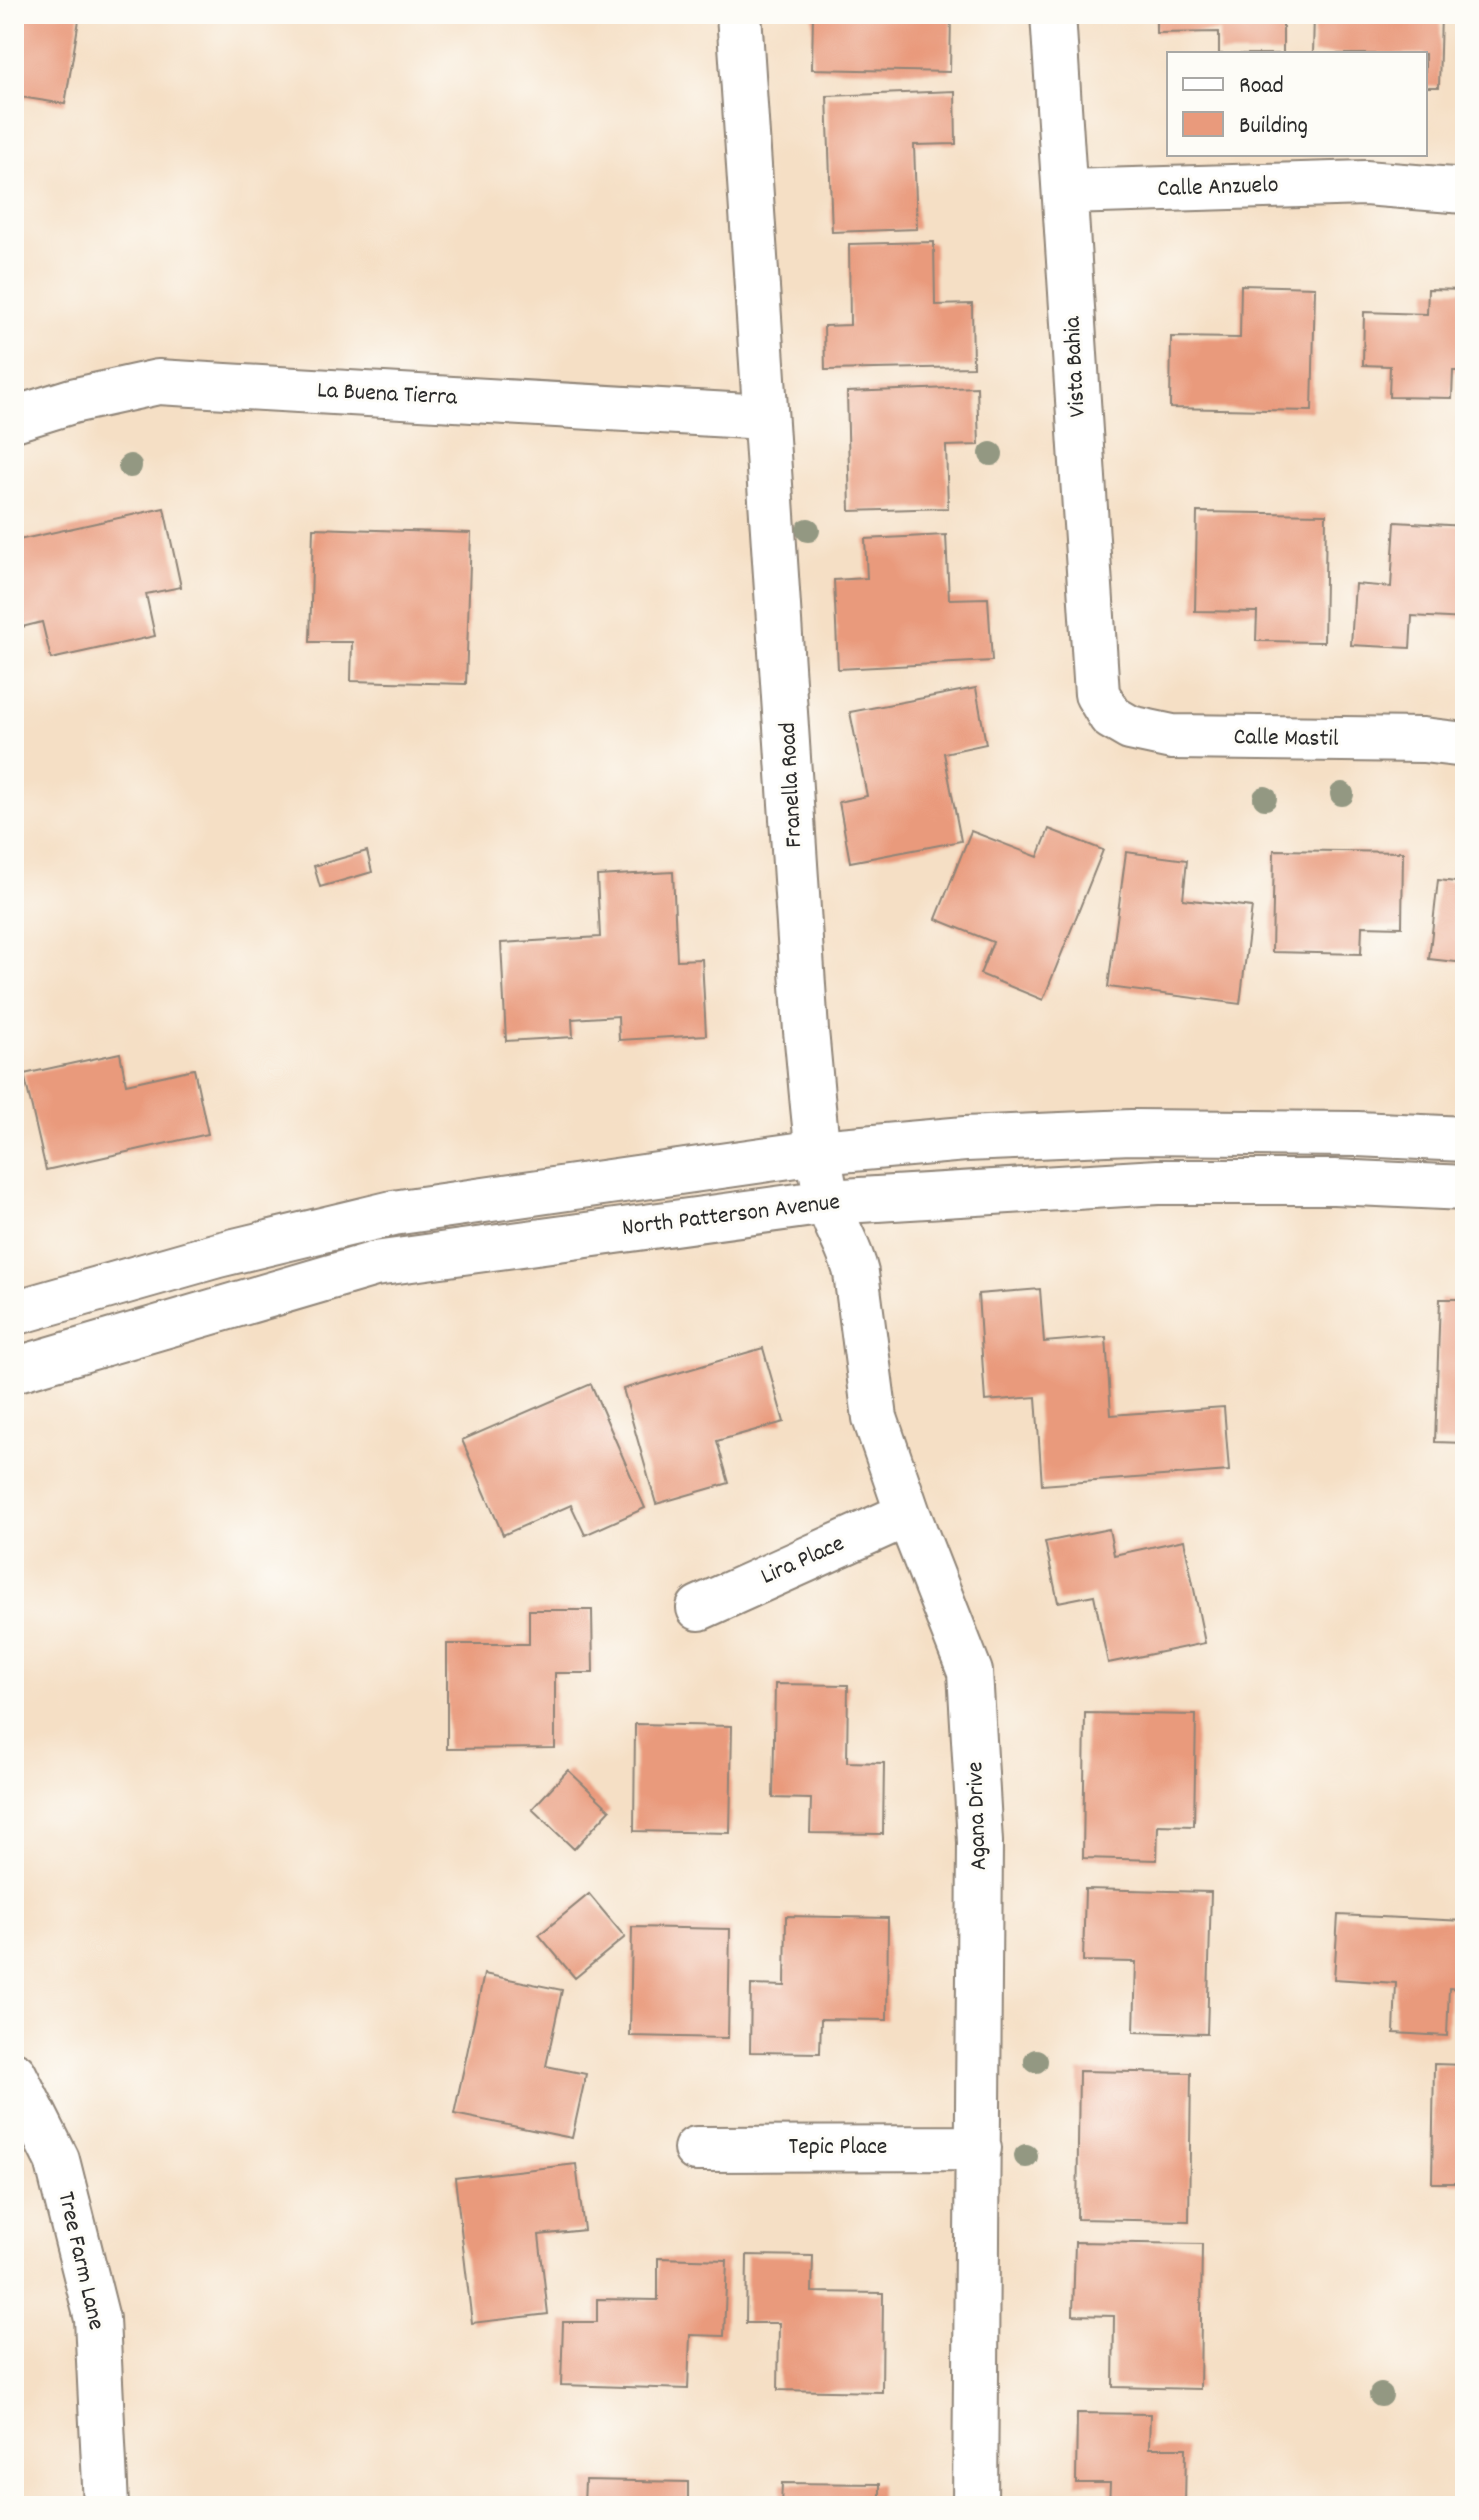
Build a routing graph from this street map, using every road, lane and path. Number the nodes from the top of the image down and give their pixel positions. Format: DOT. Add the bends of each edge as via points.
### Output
graph roads {
  1 [pos="739,14"];
  2 [pos="1053,14"];
  3 [pos="1465,191"];
  4 [pos="1067,192"];
  5 [pos="765,417"];
  6 [pos="14,419"];
  7 [pos="1111,717"];
  8 [pos="1465,745"];
  9 [pos="1465,1139"];
  10 [pos="818,1152"];
  11 [pos="1465,1188"];
  12 [pos="827,1202"];
  13 [pos="14,1313"];
  14 [pos="14,1370"];
  15 [pos="908,1514"];
  16 [pos="699,1608"];
  17 [pos="14,2074"];
  18 [pos="979,2148"];
  19 [pos="696,2149"];
  20 [pos="106,2506"];
  21 [pos="975,2506"];
  1 -- 5 [label="street"];
  2 -- 4 [label="street, Vista Bahia"];
  3 -- 4 [label="street, Calle Anzuelo" via="1365,183"];
  4 -- 7 [label="street, Vista Bahia" via="1092,661 1097,694"];
  5 -- 6 [label="street, La Buena Tierra" via="158,382"];
  5 -- 10 [label="street, Franella Road"];
  7 -- 8 [label="street, Calle Mastil" via="1130,728 1172,737"];
  9 -- 10 [label="street, North Patterson Avenue" via="1131,1132"];
  10 -- 12 [label="street, Agana Drive"];
  10 -- 13 [label="street, North Patterson Avenue" via="393,1213 218,1255"];
  11 -- 12 [label="street, North Patterson Avenue" via="1158,1182"];
  12 -- 14 [label="street, North Patterson Avenue" via="375,1264"];
  12 -- 15 [label="street, Agana Drive" via="851,1251 875,1418"];
  15 -- 16 [label="street, Lira Place"];
  15 -- 18 [label="street, Agana Drive" via="970,1672 980,1842"];
  17 -- 20 [label="street, Tree Farm Lane" via="57,2160 97,2319"];
  18 -- 19 [label="street, Tepic Place"];
  18 -- 21 [label="street, Agana Drive"];
}
